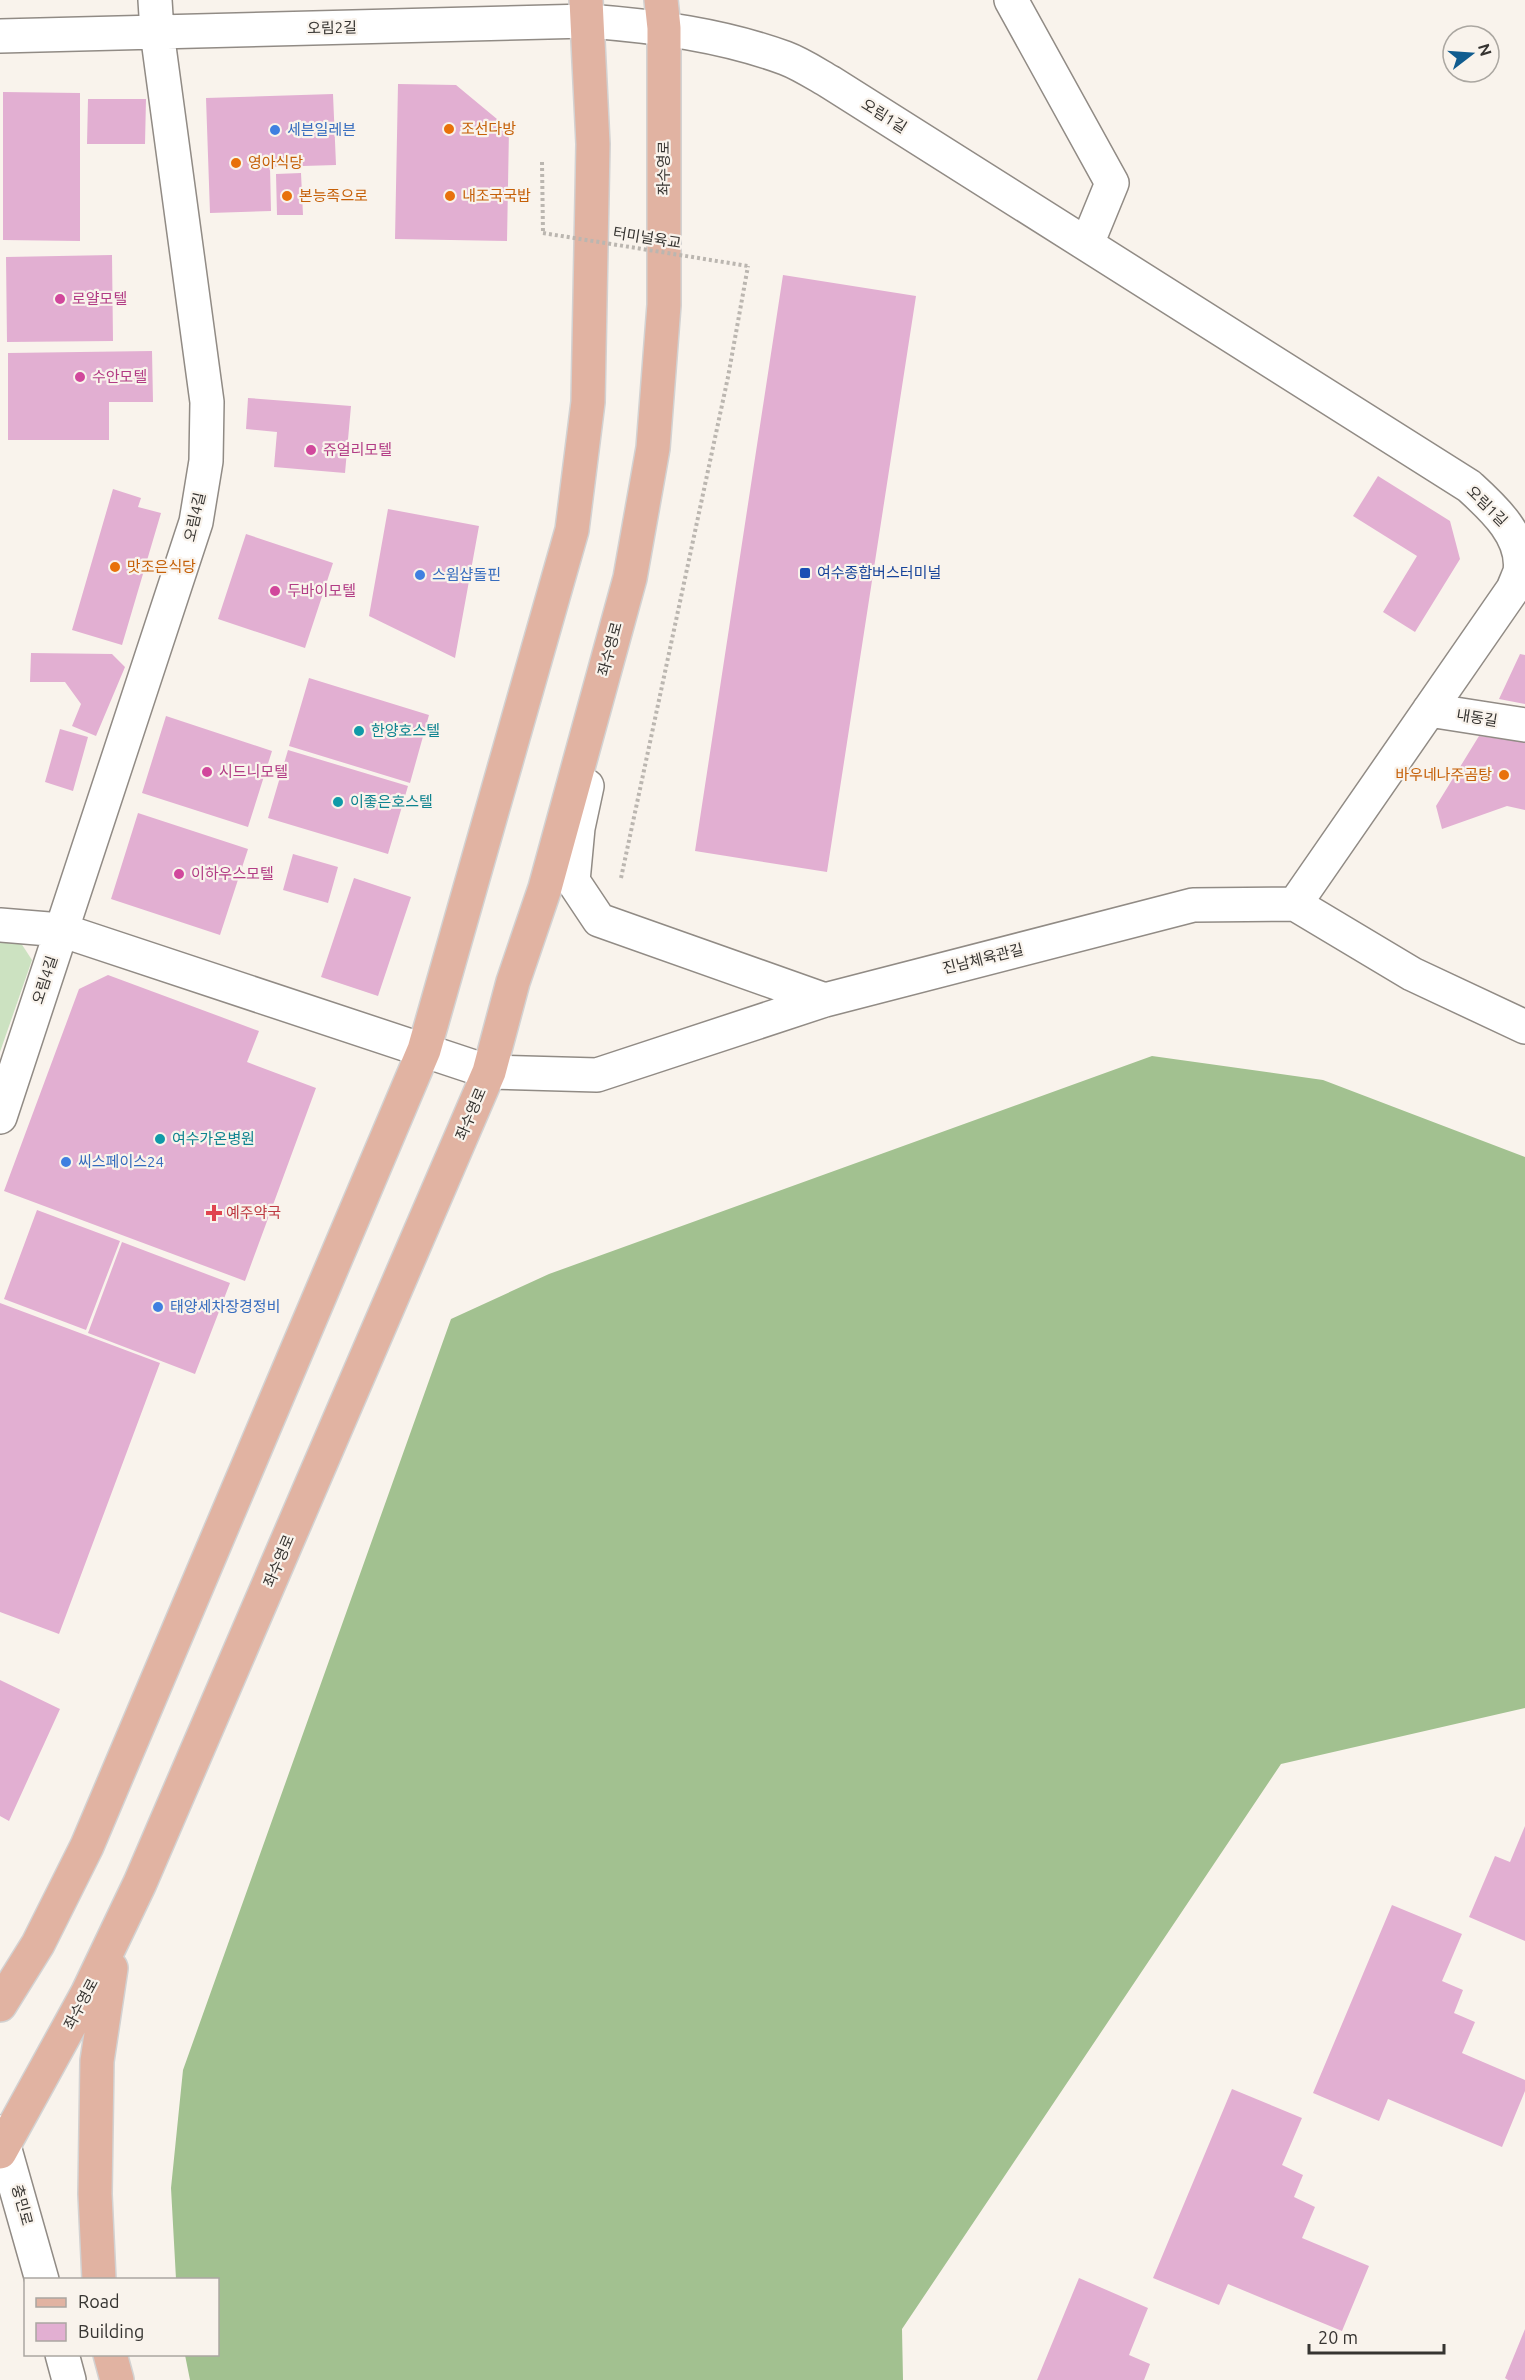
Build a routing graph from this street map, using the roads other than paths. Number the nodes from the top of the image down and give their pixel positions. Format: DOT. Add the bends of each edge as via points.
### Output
graph roads {
  1 [pos="155,0"];
  2 [pos="1011,0"];
  3 [pos="587,10"];
  4 [pos="662,14"];
  5 [pos="157,32"];
  6 [pos="0,36"];
  7 [pos="1088,244"];
  8 [pos="630,578"];
  9 [pos="1429,710"];
  10 [pos="1525,725"];
  11 [pos="1295,904"];
  12 [pos="0,925"];
  13 [pos="61,930"];
  14 [pos="825,1000"];
  15 [pos="1525,1027"];
  16 [pos="424,1050"];
  17 [pos="489,1072"];
  18 [pos="0,1116"];
  19 [pos="116,1933"];
  20 [pos="0,2005"];
  21 [pos="2,2142"];
  22 [pos="41,2278"];
  23 [pos="99,2278"];
  24 [pos="62,2356"];
  25 [pos="110,2356"];
  26 [pos="69,2380"];
  27 [pos="117,2380"];
  1 -- 5 [label="street, 오림4길"];
  2 -- 7 [label="street" via="1112,183"];
  3 -- 4 [label="street, 오림2길"];
  3 -- 5 [label="street, 오림2길"];
  3 -- 16 [label="main road" via="592,144 588,402 572,530"];
  4 -- 7 [label="street, 오림1길" via="788,59"];
  4 -- 8 [label="main road, 좌수영로" via="664,305 653,448"];
  5 -- 6 [label="street, 오림2길"];
  5 -- 13 [label="street, 오림4길" via="207,402 206,461 196,522"];
  7 -- 9 [label="street, 오림1길" via="1469,486 1512,531 1520,552 1520,571 1513,589"];
  8 -- 14 [label="street" via="578,828 573,881 599,920 610,926"];
  8 -- 17 [label="main road, 좌수영로" via="545,888 513,982"];
  9 -- 10 [label="street, 내동길"];
  9 -- 11 [label="street, 오림1길"];
  11 -- 14 [label="street, 진남체육관길" via="1192,905"];
  11 -- 15 [label="street" via="1412,974"];
  12 -- 13 [label="street, 진남체육관길"];
  13 -- 16 [label="street, 진남체육관길"];
  13 -- 18 [label="street, 오림4길"];
  14 -- 17 [label="street, 진남체육관길" via="597,1075"];
  16 -- 17 [label="street, 진남체육관길"];
  16 -- 20 [label="main road" via="87,1846 38,1944"];
  17 -- 19 [label="main road, 좌수영로"];
  19 -- 21 [label="main road, 좌수영로" via="87,1994"];
  19 -- 23 [label="main road" via="97,2061 94,2194"];
  21 -- 22 [label="street, 충민로"];
  24 -- 26 [label="street"];
  25 -- 27 [label="main road"];
}
